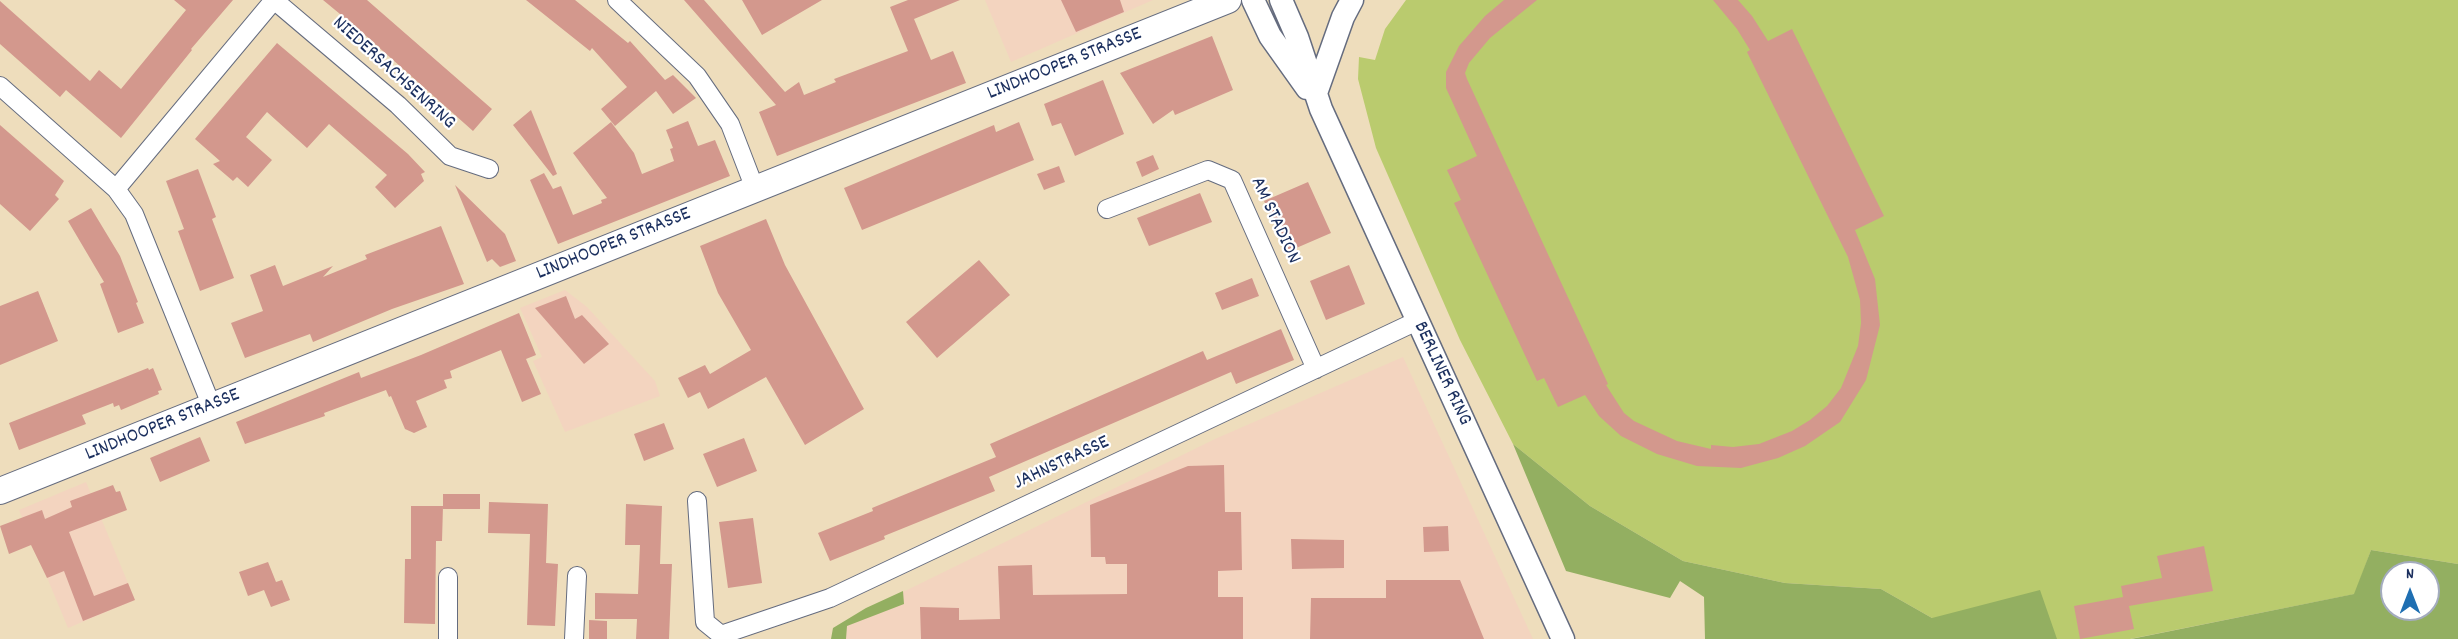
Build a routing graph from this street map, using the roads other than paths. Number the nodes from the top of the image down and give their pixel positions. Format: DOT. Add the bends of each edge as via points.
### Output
graph roads {
  1 [pos="274,0"];
  2 [pos="616,0"];
  3 [pos="1228,0"];
  4 [pos="1253,0"];
  5 [pos="1281,0"];
  6 [pos="1352,0"];
  7 [pos="0,86"];
  8 [pos="1319,101"];
  9 [pos="489,169"];
  10 [pos="116,189"];
  11 [pos="755,189"];
  12 [pos="1107,209"];
  13 [pos="1417,321"];
  14 [pos="1316,369"];
  15 [pos="212,407"];
  16 [pos="0,491"];
  17 [pos="697,501"];
  18 [pos="576,576"];
  19 [pos="448,577"];
  20 [pos="721,637"];
  21 [pos="448,639"];
  22 [pos="574,639"];
  23 [pos="1563,639"];
  1 -- 9 [label="street, NIEDERSACHSENRING" via="398,105 450,156"];
  1 -- 10 [label="street"];
  2 -- 11 [label="street" via="697,76 730,124"];
  3 -- 11 [label="main road, LINDHOOPER STRASSE"];
  4 -- 8 [label="street, BERLINER RING" via="1270,36"];
  5 -- 8 [label="street, BERLINER RING"];
  6 -- 8 [label="street" via="1343,17"];
  7 -- 10 [label="street"];
  8 -- 13 [label="street, BERLINER RING"];
  10 -- 15 [label="street" via="134,214"];
  11 -- 15 [label="main road, LINDHOOPER STRASSE"];
  12 -- 14 [label="street, AM STADION" via="1208,170 1232,180"];
  13 -- 14 [label="street, JAHNSTRASSE"];
  13 -- 23 [label="street, BERLINER RING"];
  14 -- 20 [label="street, JAHNSTRASSE" via="830,598"];
  15 -- 16 [label="main road, LINDHOOPER STRASSE"];
  17 -- 20 [label="street" via="705,622"];
  18 -- 22 [label="street"];
  19 -- 21 [label="street"];
}
